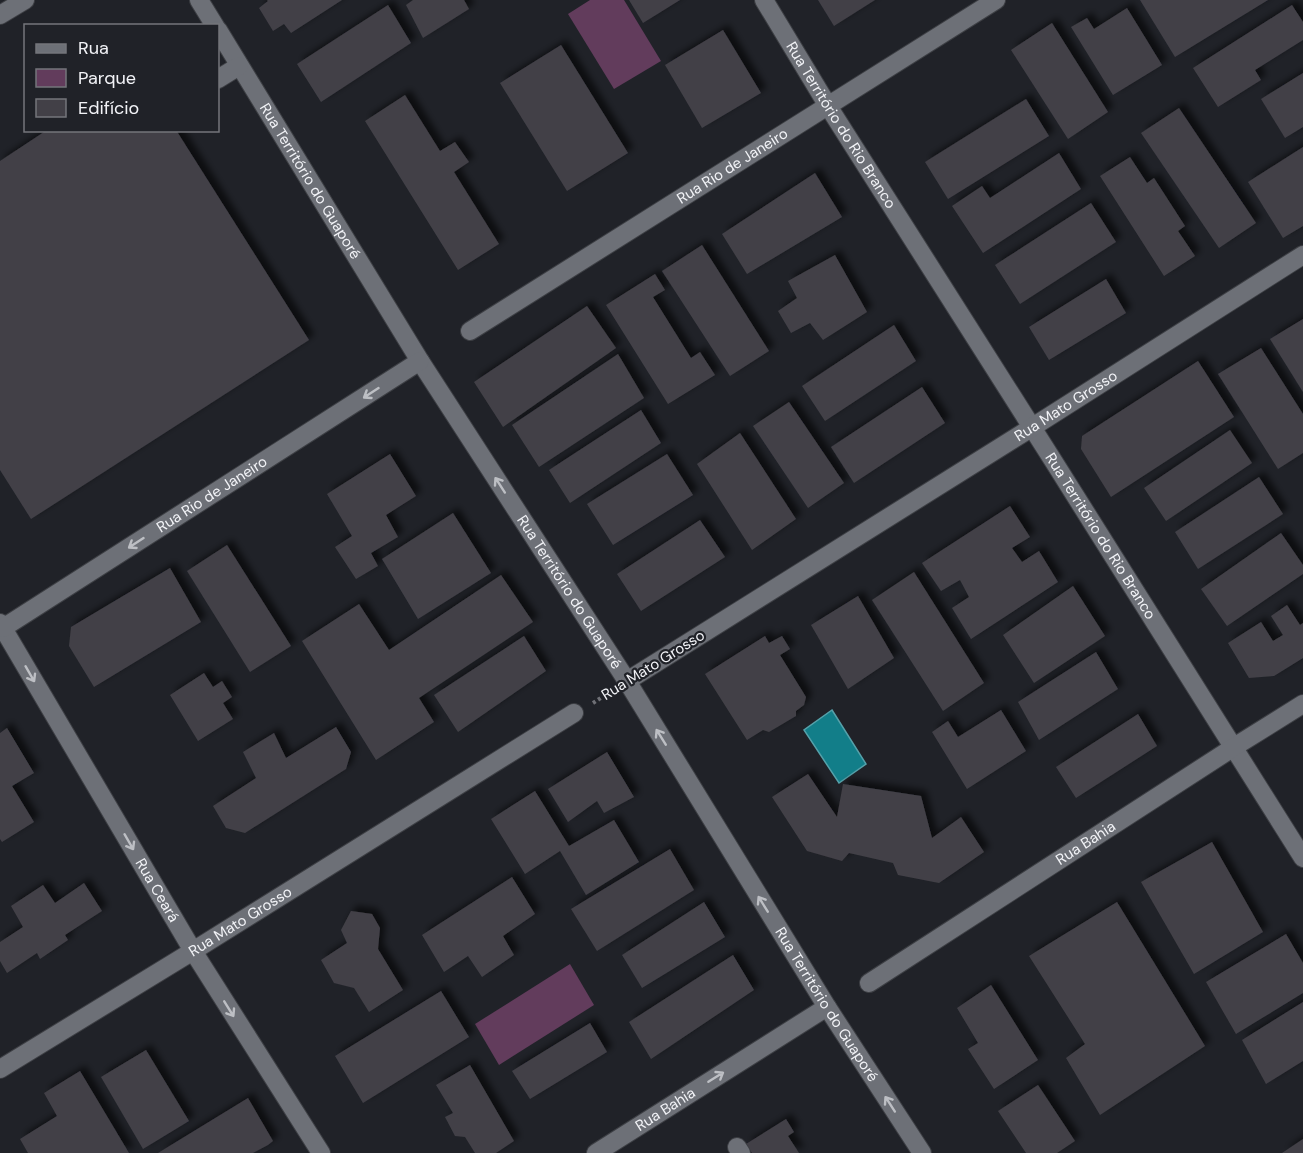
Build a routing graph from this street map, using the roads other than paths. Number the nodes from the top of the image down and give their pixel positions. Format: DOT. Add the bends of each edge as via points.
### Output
graph roads {
  1 [pos="26,0"];
  2 [pos="199,0"];
  3 [pos="764,0"];
  4 [pos="996,0"];
  5 [pos="0,15"];
  6 [pos="214,24"];
  7 [pos="219,32"];
  8 [pos="239,66"];
  9 [pos="219,78"];
  10 [pos="828,106"];
  11 [pos="1303,255"];
  12 [pos="470,331"];
  13 [pos="420,361"];
  14 [pos="1031,428"];
  15 [pos="2,626"];
  16 [pos="627,681"];
  17 [pos="1303,704"];
  18 [pos="574,713"];
  19 [pos="1234,747"];
  20 [pos="1303,858"];
  21 [pos="193,951"];
  22 [pos="869,983"];
  23 [pos="827,1007"];
  24 [pos="0,1069"];
  25 [pos="321,1153"];
  26 [pos="596,1153"];
  27 [pos="922,1153"];
  1 -- 5 [label="street"];
  2 -- 6 [label="street"];
  3 -- 10 [label="street, Rua Território do Rio Branco"];
  4 -- 10 [label="street, Rua Rio de Janeiro"];
  7 -- 8 [label="street, Rua Território do Guaporé"];
  8 -- 9 [label="street"];
  8 -- 13 [label="street, Rua Território do Guaporé"];
  10 -- 12 [label="street, Rua Rio de Janeiro"];
  10 -- 14 [label="street, Rua Território do Rio Branco"];
  11 -- 14 [label="street, Rua Mato Grosso"];
  13 -- 15 [label="street, Rua Rio de Janeiro, one-way"];
  16 -- 13 [label="street, Rua Território do Guaporé, one-way"];
  14 -- 16 [label="street, Rua Mato Grosso"];
  14 -- 19 [label="street, Rua Território do Rio Branco"];
  15 -- 21 [label="street, Rua Ceará, one-way"];
  23 -- 16 [label="street, Rua Território do Guaporé, one-way"];
  17 -- 19 [label="street, Rua Bahia"];
  18 -- 21 [label="street, Rua Mato Grosso"];
  19 -- 20 [label="street, Rua Território do Rio Branco"];
  19 -- 22 [label="street, Rua Bahia"];
  21 -- 24 [label="street, Rua Mato Grosso"];
  21 -- 25 [label="street, Rua Ceará, one-way"];
  26 -- 23 [label="street, Rua Bahia, one-way"];
  27 -- 23 [label="street, Rua Território do Guaporé, one-way"];
}
